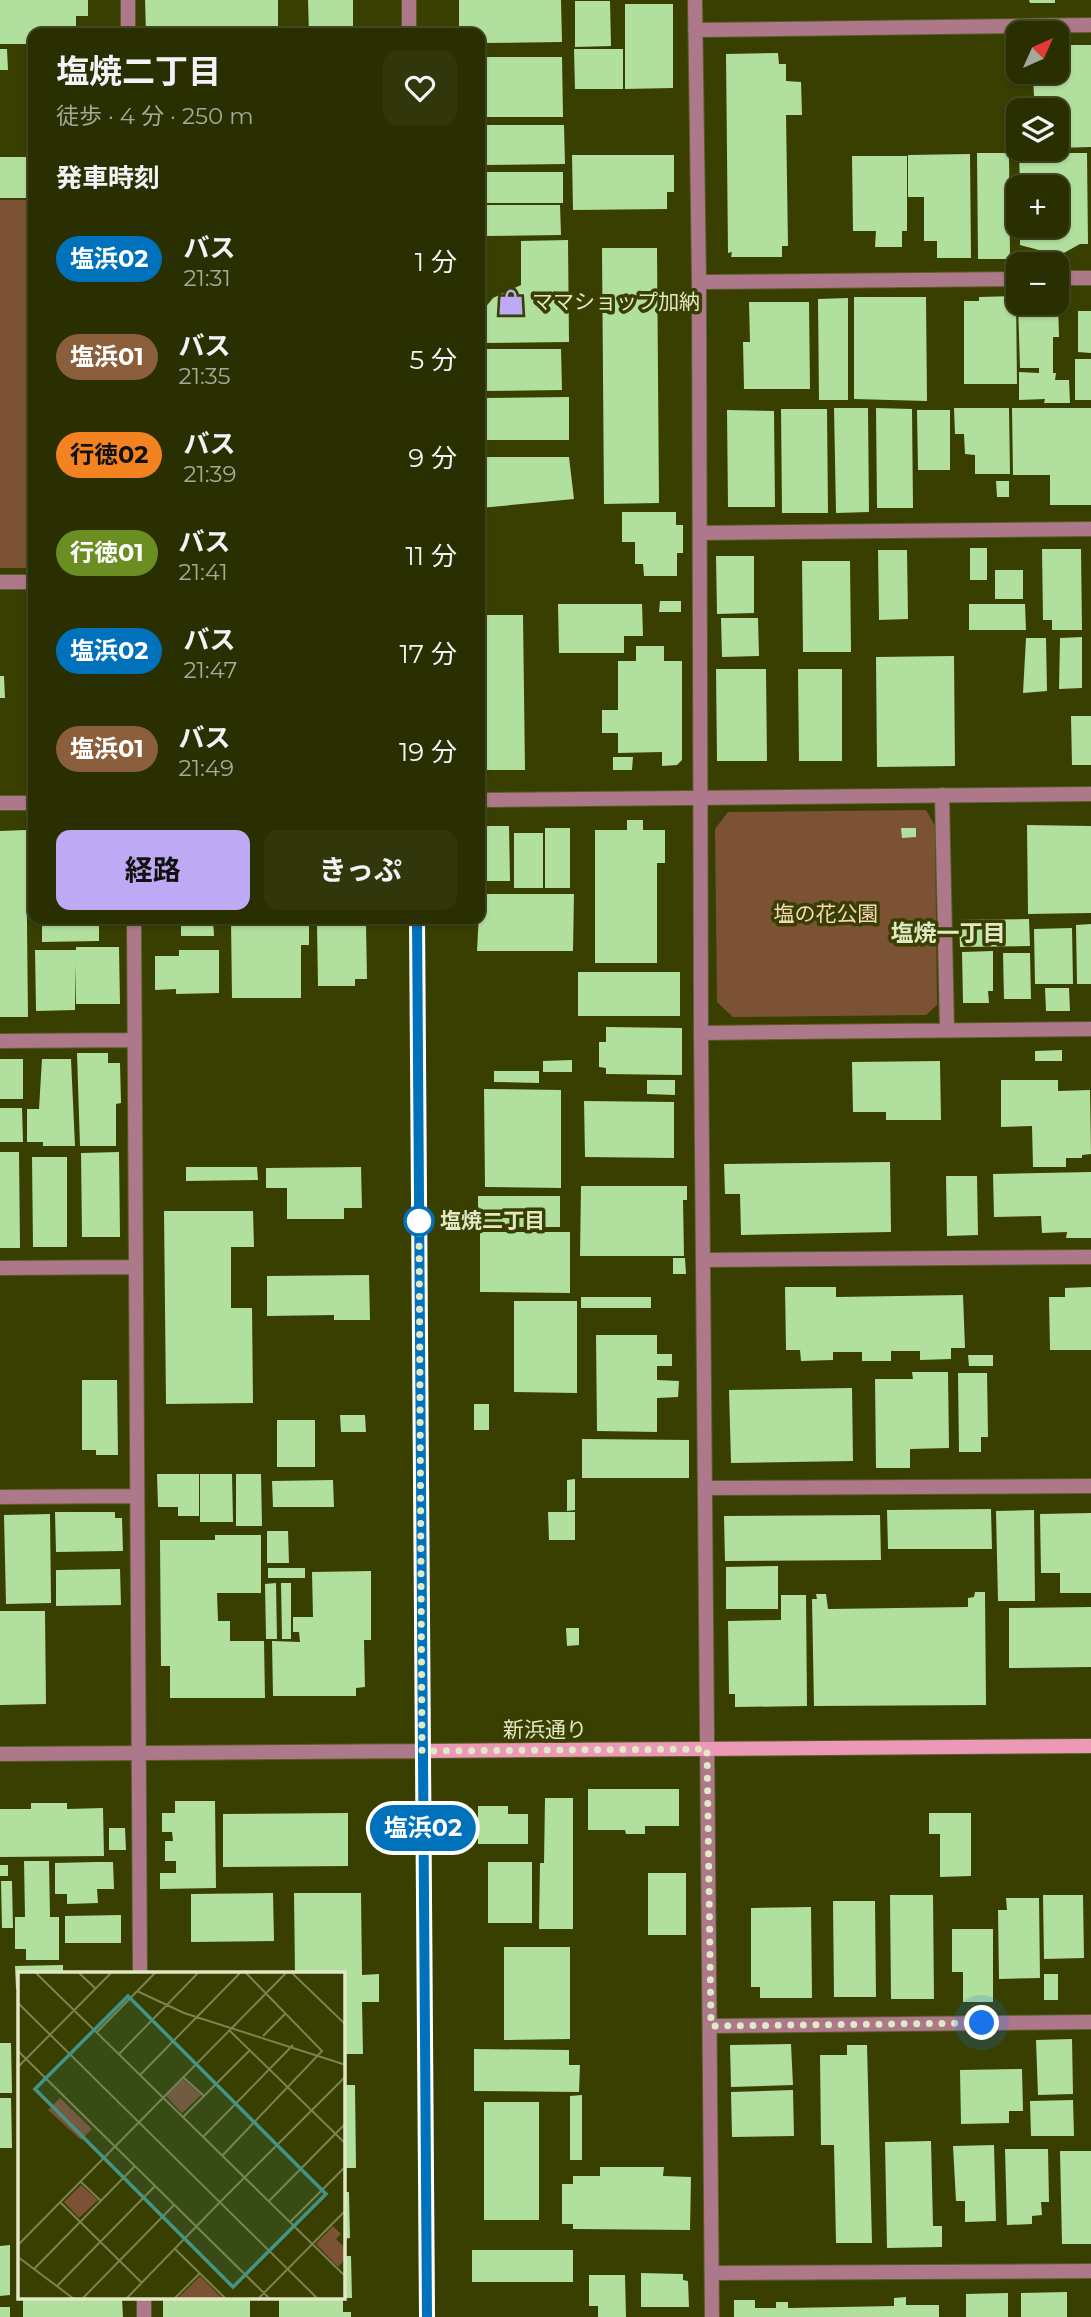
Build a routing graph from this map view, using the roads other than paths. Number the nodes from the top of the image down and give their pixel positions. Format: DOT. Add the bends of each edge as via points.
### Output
graph roads {
  1 [pos="128,0"];
  2 [pos="409,0"];
  3 [pos="695,0"];
  4 [pos="1091,25"];
  5 [pos="128,28"];
  6 [pos="409,28"];
  7 [pos="695,30"];
  8 [pos="1006,278"];
  9 [pos="1069,278"];
  10 [pos="1091,278"];
  11 [pos="699,282"];
  12 [pos="1091,529"];
  13 [pos="700,533"];
  14 [pos="0,582"];
  15 [pos="28,582"];
  16 [pos="1091,794"];
  17 [pos="942,795"];
  18 [pos="700,798"];
  19 [pos="485,800"];
  20 [pos="0,803"];
  21 [pos="28,803"];
  22 [pos="134,924"];
  23 [pos="417,924"];
  24 [pos="1091,1029"];
  25 [pos="947,1030"];
  26 [pos="701,1033"];
  27 [pos="135,1040"];
  28 [pos="0,1041"];
  29 [pos="1091,1257"];
  30 [pos="703,1260"];
  31 [pos="135,1267"];
  32 [pos="0,1268"];
  33 [pos="1091,1486"];
  34 [pos="705,1488"];
  35 [pos="137,1496"];
  36 [pos="0,1497"];
  37 [pos="1091,1746"];
  38 [pos="707,1749"];
  39 [pos="422,1751"];
  40 [pos="137,1752"];
  41 [pos="0,1754"];
  42 [pos="140,1972"];
  43 [pos="1091,2022"];
  44 [pos="711,2026"];
  45 [pos="1091,2271"];
  46 [pos="712,2273"];
  47 [pos="427,2317"];
  48 [pos="712,2317"];
  1 -- 5 [label="street"];
  2 -- 6 [label="street"];
  3 -- 7 [label="street"];
  4 -- 7 [label="street"];
  7 -- 11 [label="street"];
  8 -- 11 [label="street"];
  9 -- 10 [label="street"];
  11 -- 13 [label="street"];
  12 -- 13 [label="street"];
  13 -- 18 [label="street"];
  14 -- 15 [label="street"];
  16 -- 17 [label="street"];
  17 -- 18 [label="street"];
  17 -- 25 [label="street"];
  18 -- 19 [label="street"];
  18 -- 26 [label="street"];
  20 -- 21 [label="street"];
  22 -- 27 [label="street"];
  23 -- 39 [label="street"];
  24 -- 25 [label="street"];
  25 -- 26 [label="street"];
  26 -- 30 [label="street"];
  27 -- 28 [label="street"];
  27 -- 31 [label="street"];
  29 -- 30 [label="street"];
  30 -- 34 [label="street"];
  31 -- 32 [label="street"];
  31 -- 35 [label="street"];
  33 -- 34 [label="street"];
  34 -- 38 [label="street"];
  35 -- 36 [label="street"];
  35 -- 40 [label="street"];
  37 -- 38 [label="main road, 新浜通り"];
  38 -- 39 [label="main road, 新浜通り"];
  38 -- 44 [label="street"];
  39 -- 40 [label="street, 新浜通り"];
  39 -- 47 [label="street"];
  40 -- 41 [label="street, 新浜通り"];
  40 -- 42 [label="street"];
  43 -- 44 [label="street"];
  44 -- 46 [label="street"];
  45 -- 46 [label="street"];
  46 -- 48 [label="street"];
}
